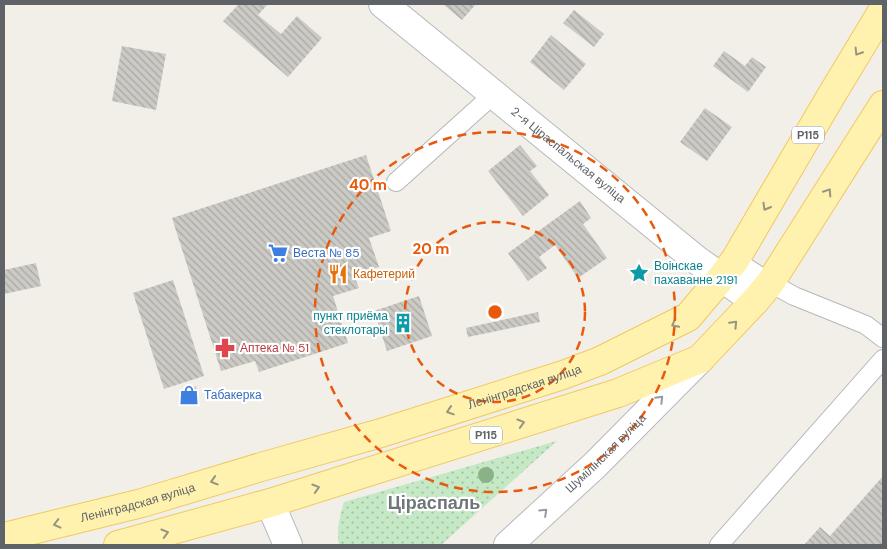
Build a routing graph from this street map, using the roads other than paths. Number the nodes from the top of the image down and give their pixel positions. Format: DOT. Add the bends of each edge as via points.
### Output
graph roads {
  1 [pos="383,4"];
  2 [pos="883,10"];
  3 [pos="494,94"];
  4 [pos="883,105"];
  5 [pos="396,182"];
  6 [pos="728,269"];
  7 [pos="762,292"];
  8 [pos="883,338"];
  9 [pos="700,359"];
  10 [pos="883,359"];
  11 [pos="261,467"];
  12 [pos="270,503"];
  13 [pos="4,537"];
  14 [pos="118,545"];
  15 [pos="288,545"];
  16 [pos="508,545"];
  17 [pos="719,545"];
  1 -- 3 [label="street, 2-я Ціраспальская вуліца"];
  2 -- 6 [label="main road, Ленінградская вуліца / Р115, one-way"];
  3 -- 5 [label="lane"];
  3 -- 6 [label="street, 2-я Ціраспальская вуліца" via="698,261"];
  7 -- 4 [label="main road, Р115, one-way"];
  6 -- 7 [label="street, 2-я Ціраспальская вуліца"];
  6 -- 11 [label="main road, Ленінградская вуліца / Р115, one-way" via="688,316 600,361 563,376 381,433"];
  7 -- 8 [label="lane" via="794,296 866,324"];
  9 -- 7 [label="main road, Р115, one-way"];
  12 -- 9 [label="main road, Р115, one-way" via="618,394"];
  16 -- 9 [label="street, Шумілінская вуліца, one-way" via="596,465"];
  10 -- 17 [label="lane"];
  11 -- 12 [label="main road"];
  11 -- 13 [label="main road, Ленінградская вуліца / Р115, one-way" via="142,503"];
  14 -- 12 [label="main road, Р115, one-way"];
  12 -- 15 [label="street"];
}
